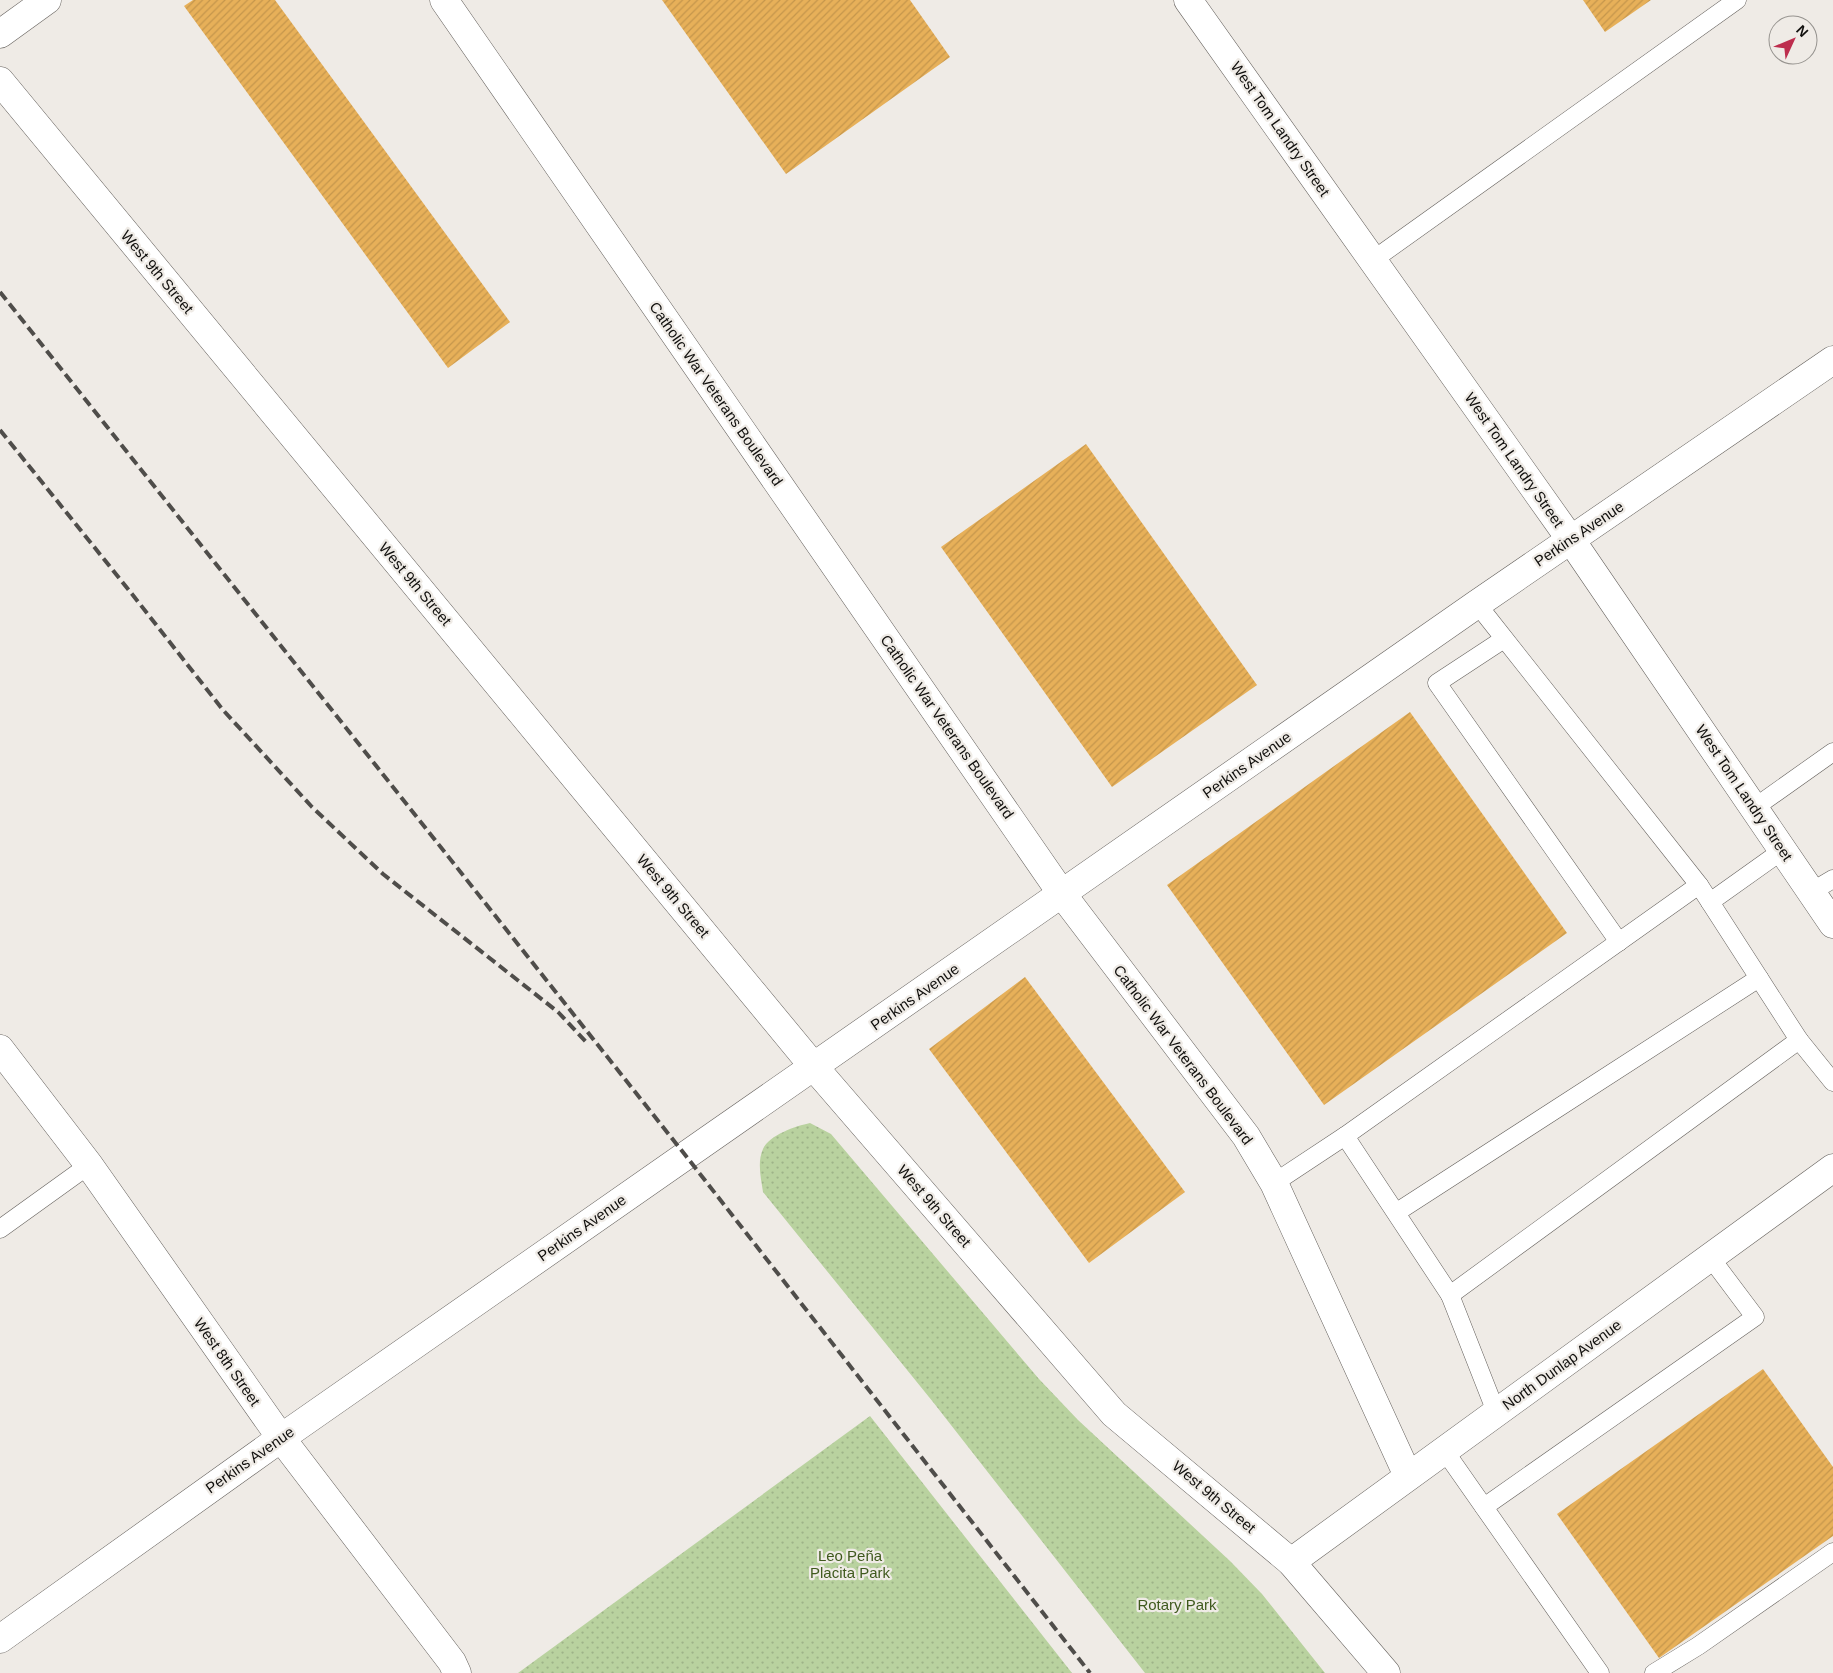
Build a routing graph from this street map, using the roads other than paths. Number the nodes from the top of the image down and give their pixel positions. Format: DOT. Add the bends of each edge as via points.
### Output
graph roads {
  1 [pos="47,0"];
  2 [pos="444,0"];
  3 [pos="1188,0"];
  4 [pos="1737,0"];
  5 [pos="0,34"];
  6 [pos="0,81"];
  7 [pos="1373,260"];
  8 [pos="1833,360"];
  9 [pos="1571,540"];
  10 [pos="1477,604"];
  11 [pos="1504,639"];
  12 [pos="1833,752"];
  13 [pos="1754,808"];
  14 [pos="1783,850"];
  15 [pos="1699,886"];
  16 [pos="1822,886"];
  17 [pos="1062,894"];
  18 [pos="1710,902"];
  19 [pos="1833,924"];
  20 [pos="1619,942"];
  21 [pos="1759,978"];
  22 [pos="1799,1040"];
  23 [pos="0,1048"];
  24 [pos="814,1067"];
  25 [pos="1833,1082"];
  26 [pos="1345,1136"];
  27 [pos="89,1165"];
  28 [pos="1833,1168"];
  29 [pos="1274,1183"];
  30 [pos="1397,1212"];
  31 [pos="0,1229"];
  32 [pos="1710,1257"];
  33 [pos="1450,1294"];
  34 [pos="1496,1412"];
  35 [pos="280,1438"];
  36 [pos="1444,1450"];
  37 [pos="1408,1476"];
  38 [pos="1484,1507"];
  39 [pos="1833,1552"];
  40 [pos="1291,1562"];
  41 [pos="0,1639"];
  42 [pos="450,1669"];
  43 [pos="1386,1673"];
  44 [pos="1600,1673"];
  45 [pos="1654,1673"];
  1 -- 5 [label="street"];
  2 -- 17 [label="street, Catholic War Veterans Boulevard"];
  3 -- 7 [label="street, West Tom Landry Street"];
  4 -- 7 [label="lane"];
  6 -- 24 [label="street, West 9th Street"];
  7 -- 9 [label="street, West Tom Landry Street"];
  8 -- 9 [label="street, Perkins Avenue"];
  9 -- 10 [label="street, Perkins Avenue"];
  9 -- 13 [label="street, West Tom Landry Street"];
  10 -- 11 [label="lane"];
  10 -- 17 [label="street, Perkins Avenue"];
  11 -- 15 [label="lane"];
  11 -- 20 [label="lane" via="1437,683"];
  12 -- 13 [label="lane"];
  13 -- 14 [label="street, West Tom Landry Street"];
  14 -- 16 [label="street, West Tom Landry Street"];
  14 -- 18 [label="lane"];
  15 -- 18 [label="lane"];
  15 -- 20 [label="lane"];
  16 -- 19 [label="street, West Tom Landry Street"];
  17 -- 24 [label="street, Perkins Avenue"];
  17 -- 29 [label="street, Catholic War Veterans Boulevard" via="1246,1136"];
  18 -- 21 [label="lane"];
  20 -- 26 [label="lane"];
  21 -- 22 [label="lane"];
  21 -- 30 [label="lane"];
  22 -- 25 [label="lane"];
  22 -- 33 [label="lane"];
  23 -- 27 [label="street, West 8th Street"];
  24 -- 35 [label="street, Perkins Avenue"];
  24 -- 40 [label="street, West 9th Street" via="1114,1414"];
  26 -- 29 [label="lane"];
  26 -- 30 [label="lane"];
  27 -- 31 [label="lane"];
  27 -- 35 [label="street, West 8th Street"];
  28 -- 32 [label="street, North Dunlap Avenue"];
  29 -- 37 [label="street, Catholic War Veterans Boulevard"];
  30 -- 33 [label="lane"];
  32 -- 34 [label="street, North Dunlap Avenue"];
  32 -- 38 [label="lane" via="1755,1317"];
  33 -- 34 [label="lane"];
  34 -- 36 [label="street, North Dunlap Avenue"];
  35 -- 41 [label="street, Perkins Avenue"];
  35 -- 42 [label="street, West 8th Street"];
  36 -- 37 [label="street, North Dunlap Avenue"];
  36 -- 38 [label="lane"];
  37 -- 40 [label="street, North Dunlap Avenue"];
  38 -- 44 [label="lane"];
  39 -- 45 [label="lane"];
  40 -- 43 [label="street, West 9th Street"];
}
